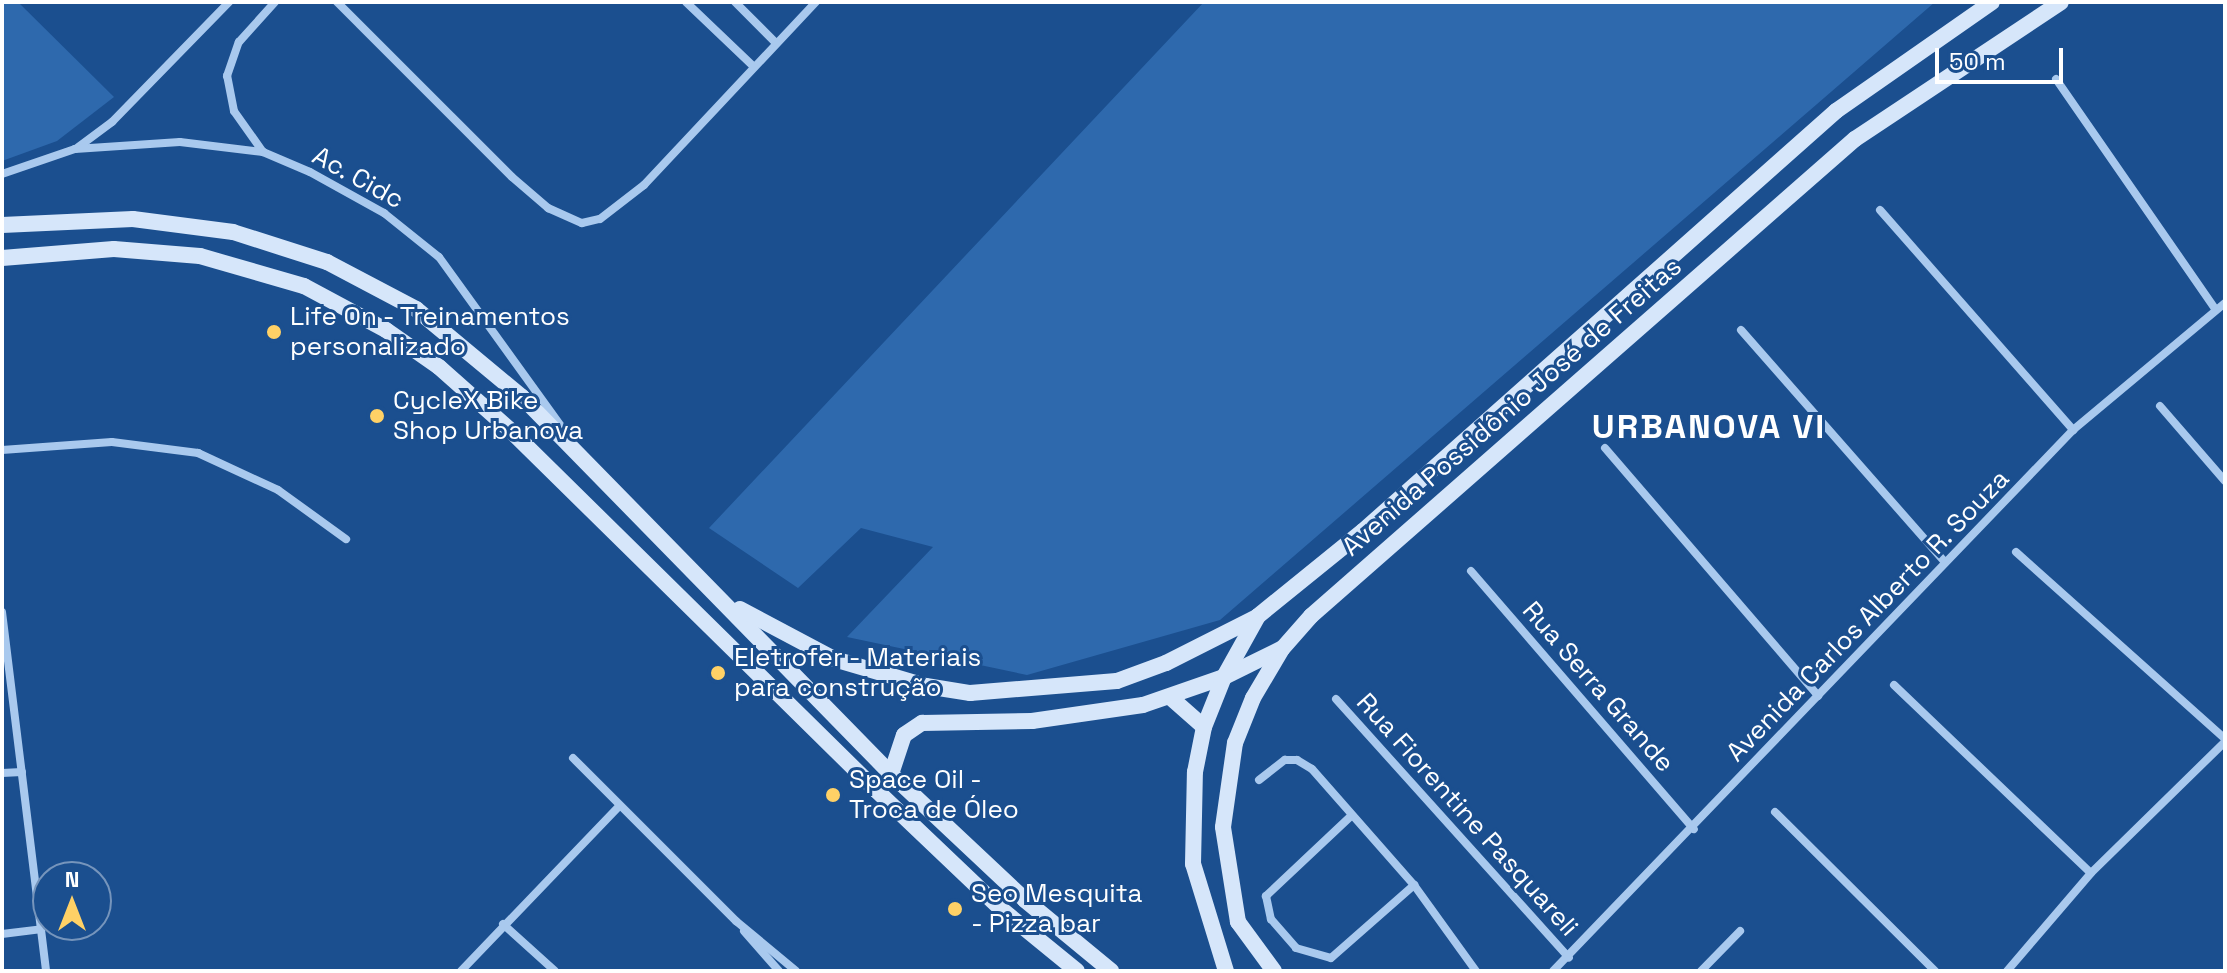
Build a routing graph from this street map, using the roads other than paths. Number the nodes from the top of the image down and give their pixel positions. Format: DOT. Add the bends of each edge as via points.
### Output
graph roads {
  1 [pos="229,2"];
  2 [pos="275,2"];
  3 [pos="337,2"];
  4 [pos="686,2"];
  5 [pos="735,2"];
  6 [pos="816,2"];
  7 [pos="1992,2"];
  8 [pos="2061,2"];
  9 [pos="775,42"];
  10 [pos="754,67"];
  11 [pos="2056,79"];
  12 [pos="75,149"];
  13 [pos="263,152"];
  14 [pos="2,174"];
  15 [pos="1880,210"];
  16 [pos="2,225"];
  17 [pos="2,258"];
  18 [pos="2225,303"];
  19 [pos="2215,309"];
  20 [pos="1741,330"];
  21 [pos="2160,406"];
  22 [pos="2073,430"];
  23 [pos="1605,448"];
  24 [pos="2,450"];
  25 [pos="586,462"];
  26 [pos="2225,481"];
  27 [pos="346,539"];
  28 [pos="2016,552"];
  29 [pos="1945,562"];
  30 [pos="1471,571"];
  31 [pos="728,603"];
  32 [pos="2,612"];
  33 [pos="1258,616"];
  34 [pos="1282,649"];
  35 [pos="1224,677"];
  36 [pos="1894,685"];
  37 [pos="1818,696"];
  38 [pos="1170,697"];
  39 [pos="1336,699"];
  40 [pos="1204,727"];
  41 [pos="2225,740"];
  42 [pos="573,758"];
  43 [pos="22,772"];
  44 [pos="2,773"];
  45 [pos="891,774"];
  46 [pos="1259,780"];
  47 [pos="619,806"];
  48 [pos="1775,812"];
  49 [pos="1351,816"];
  50 [pos="1694,829"];
  51 [pos="32,861"];
  52 [pos="2091,873"];
  53 [pos="1414,885"];
  54 [pos="736,921"];
  55 [pos="1208,922"];
  56 [pos="503,924"];
  57 [pos="32,930"];
  58 [pos="1740,931"];
  59 [pos="2,934"];
  60 [pos="42,941"];
  61 [pos="1569,958"];
  62 [pos="46,970"];
  63 [pos="461,971"];
  64 [pos="555,971"];
  65 [pos="779,971"];
  66 [pos="796,971"];
  67 [pos="1077,971"];
  68 [pos="1111,971"];
  69 [pos="1215,971"];
  70 [pos="1226,971"];
  71 [pos="1274,971"];
  72 [pos="1476,971"];
  73 [pos="1553,971"];
  74 [pos="1701,971"];
  75 [pos="1935,971"];
  76 [pos="2007,971"];
  1 -- 12 [label="street" via="112,122"];
  2 -- 13 [label="street" via="239,42 227,76 234,111"];
  3 -- 10 [label="street" via="512,177 548,208 582,223 600,219 644,185"];
  4 -- 10 [label="street"];
  5 -- 9 [label="street"];
  6 -- 9 [label="street"];
  7 -- 33 [label="street, Avenida Possidônio José de Freitas" via="1836,111 1363,531"];
  8 -- 34 [label="street, Avenida Possidônio José de Freitas" via="1855,139 1311,616"];
  9 -- 10 [label="street"];
  11 -- 19 [label="street"];
  12 -- 13 [label="street, Ac. Cidc" via="180,142"];
  12 -- 14 [label="street, Ac. Cidc"];
  13 -- 25 [label="street, Ac. Cidc" via="352,192 427,246 518,362"];
  15 -- 22 [label="street"];
  16 -- 25 [label="street" via="96,218 165,221 255,237 327,262 374,284 450,334"];
  17 -- 67 [label="street" via="114,249 200,256 304,286 386,330 439,367 510,430 876,790 1001,909"];
  18 -- 19 [label="street, Avenida Carlos Alberto R. Souza"];
  19 -- 22 [label="street, Avenida Carlos Alberto R. Souza"];
  20 -- 29 [label="street"];
  21 -- 26 [label="street"];
  22 -- 29 [label="street, Avenida Carlos Alberto R. Souza"];
  23 -- 37 [label="street"];
  24 -- 27 [label="street" via="112,442 198,453 278,490"];
  25 -- 31 [label="street"];
  28 -- 41 [label="street"];
  29 -- 37 [label="street, Avenida Carlos Alberto R. Souza"];
  30 -- 50 [label="street, Rua Serra Grande"];
  31 -- 33 [label="street" via="834,659 970,693 1117,681 1166,663"];
  31 -- 45 [label="street"];
  32 -- 43 [label="street"];
  33 -- 35 [label="street, Avenida Possidônio José de Freitas"];
  34 -- 35 [label="street"];
  34 -- 71 [label="street, Avenida Possidônio José de Freitas" via="1253,698 1235,743 1223,827 1238,922"];
  35 -- 38 [label="street"];
  35 -- 40 [label="street, Avenida Possidônio José de Freitas"];
  36 -- 52 [label="street"];
  37 -- 50 [label="street, Avenida Carlos Alberto R. Souza"];
  38 -- 40 [label="street"];
  38 -- 45 [label="street" via="1048,720 922,723 904,735"];
  39 -- 61 [label="street, Rua Fiorentine Pasquareli"];
  40 -- 55 [label="street, Avenida Possidônio José de Freitas" via="1195,772 1193,864"];
  41 -- 52 [label="street"];
  42 -- 47 [label="street"];
  43 -- 44 [label="street"];
  43 -- 51 [label="street"];
  45 -- 68 [label="street" via="1025,900"];
  46 -- 49 [label="street" via="1275,763 1297,760 1312,769"];
  47 -- 54 [label="street"];
  47 -- 56 [label="street"];
  48 -- 75 [label="street"];
  49 -- 53 [label="street"];
  49 -- 53 [label="street" via="1266,896 1271,919 1296,948 1331,958"];
  50 -- 61 [label="street, Avenida Carlos Alberto R. Souza"];
  52 -- 76 [label="street"];
  53 -- 72 [label="street"];
  54 -- 65 [label="street"];
  54 -- 66 [label="street"];
  55 -- 69 [label="street"];
  55 -- 70 [label="street, Avenida Possidônio José de Freitas"];
  56 -- 63 [label="street"];
  56 -- 64 [label="street"];
  57 -- 59 [label="street"];
  58 -- 74 [label="street"];
  60 -- 62 [label="street"];
  61 -- 73 [label="street, Avenida Carlos Alberto R. Souza"];
}
